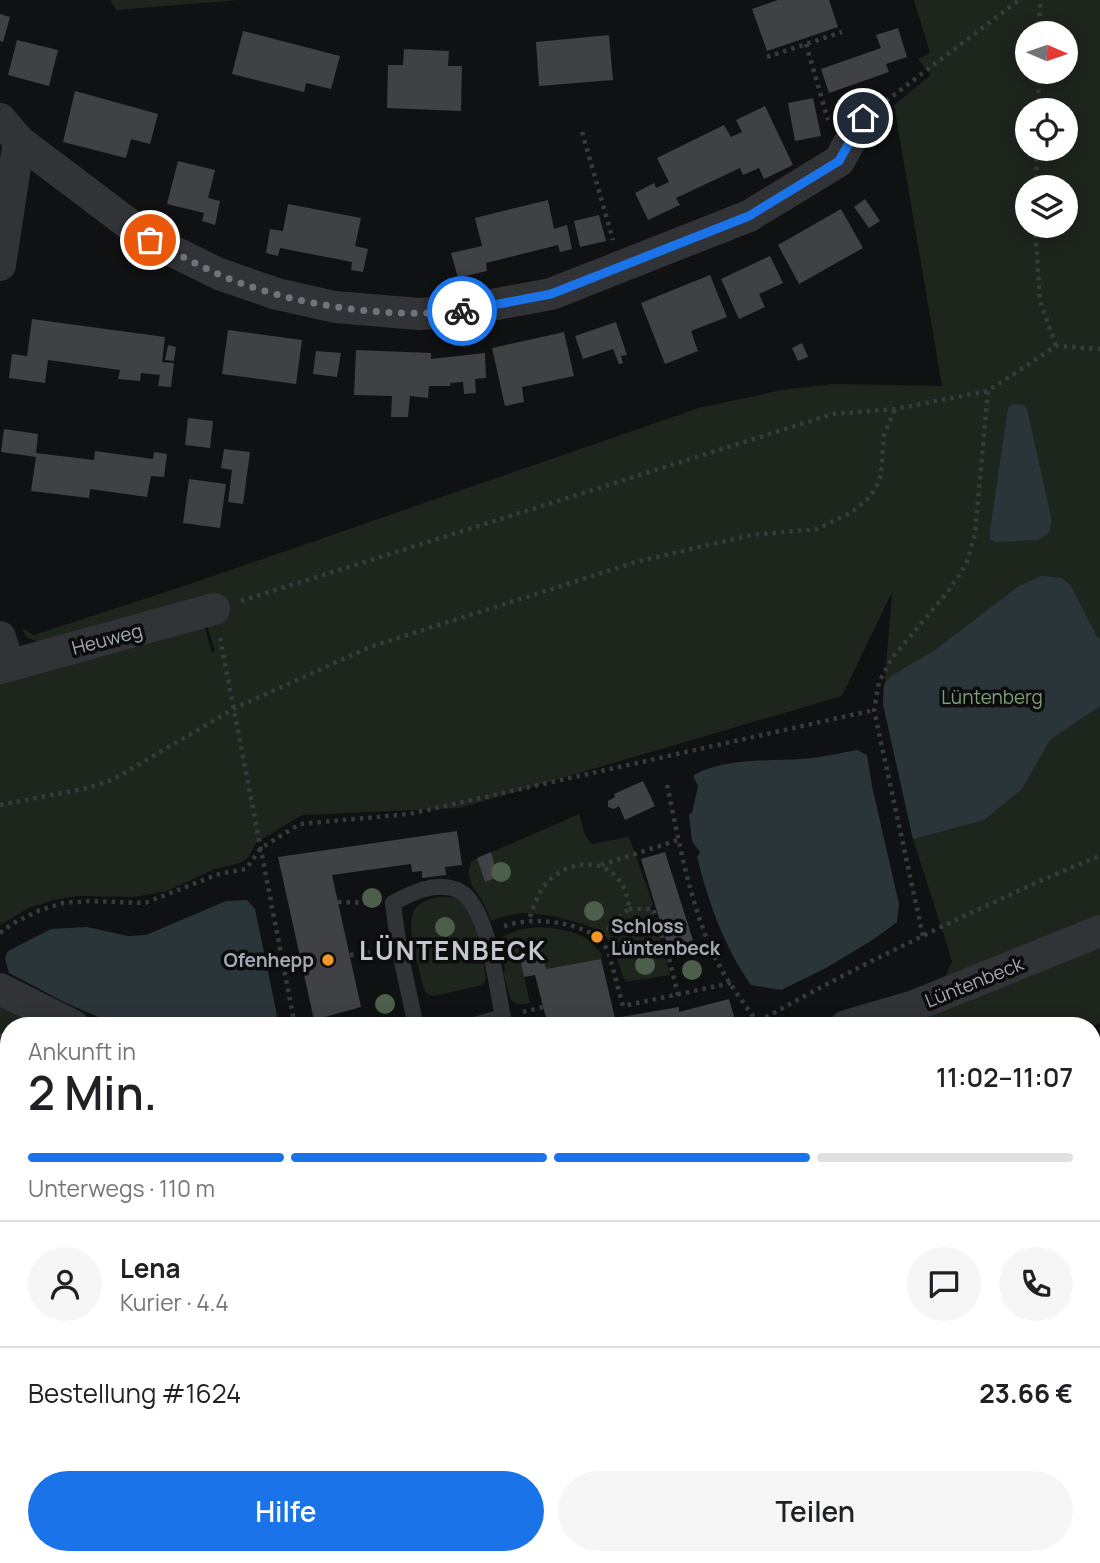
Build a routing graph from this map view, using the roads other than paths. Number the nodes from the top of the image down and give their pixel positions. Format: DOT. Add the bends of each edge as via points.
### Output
graph roads {
  1 [pos="863,118"];
  2 [pos="9,130"];
  3 [pos="0,265"];
  4 [pos="214,609"];
  5 [pos="3,657"];
  6 [pos="1100,931"];
  7 [pos="0,989"];
  8 [pos="56,1017"];
  9 [pos="414,1017"];
  10 [pos="503,1017"];
  11 [pos="877,1017"];
  1 -- 2 [label="street" via="839,161 749,216 551,294 419,314 323,304 219,274 150,240"];
  2 -- 3 [label="street"];
  4 -- 5 [label="street, Heuweg"];
  6 -- 11 [label="street, Lüntenbeck"];
  7 -- 8 [label="street"];
  9 -- 10 [label="lane" via="393,903 412,892 436,887 456,889 473,904 485,932"];
}
